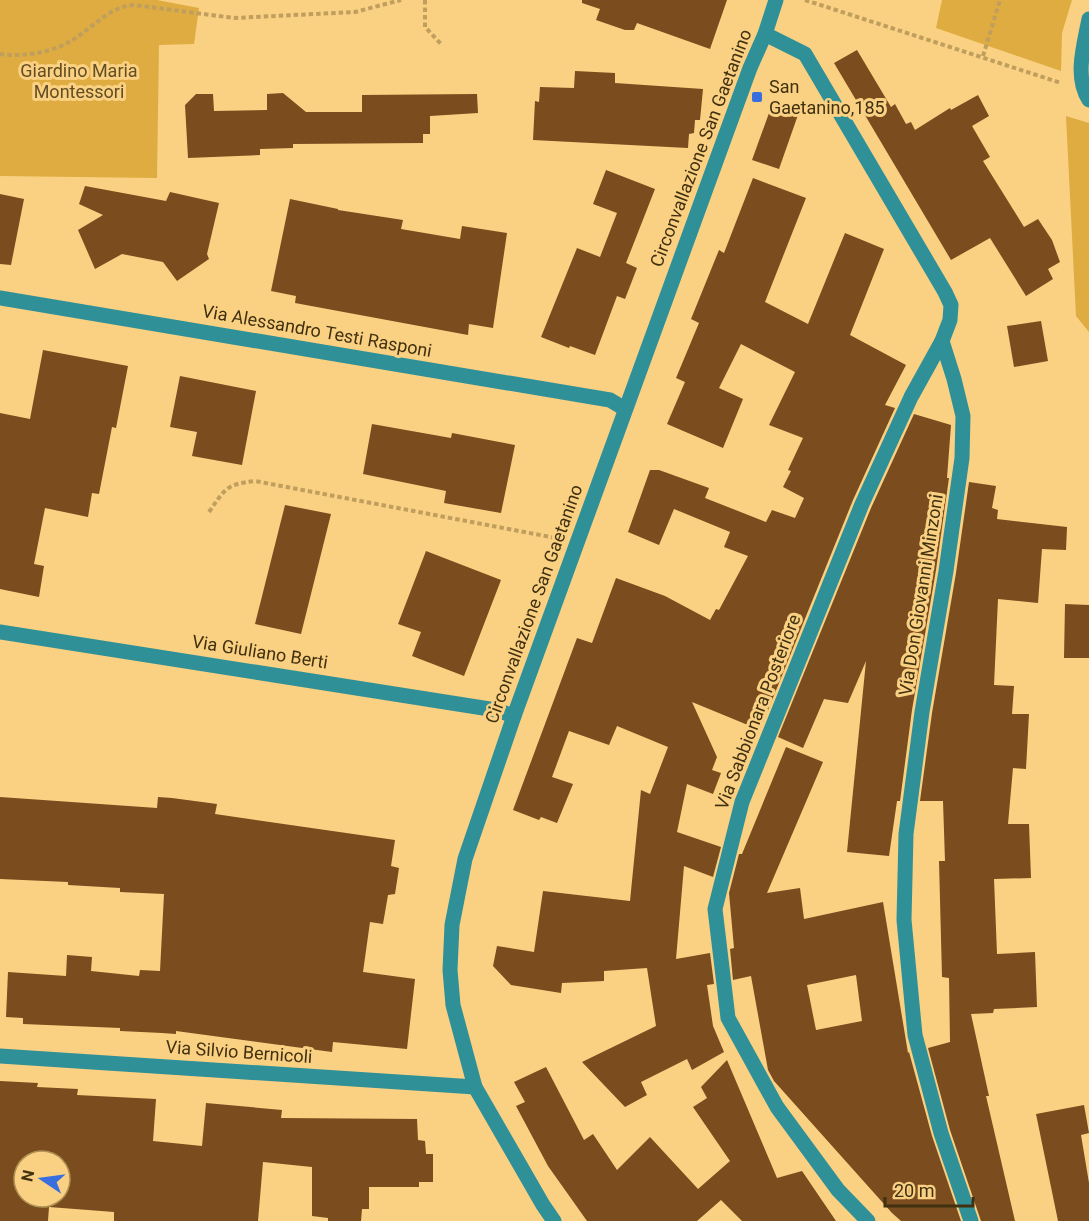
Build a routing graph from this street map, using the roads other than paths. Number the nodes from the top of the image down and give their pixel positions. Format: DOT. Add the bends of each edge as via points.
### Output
graph roads {
  1 [pos="776,0"];
  2 [pos="1089,20"];
  3 [pos="765,34"];
  4 [pos="1086,95"];
  5 [pos="0,298"];
  6 [pos="942,341"];
  7 [pos="625,409"];
  8 [pos="0,632"];
  9 [pos="514,716"];
  10 [pos="0,1056"];
  11 [pos="476,1087"];
  12 [pos="554,1221"];
  13 [pos="868,1221"];
  14 [pos="971,1221"];
  1 -- 3 [label="street, Circonvallazione San Gaetanino"];
  2 -- 4 [label="street" via="1081,64"];
  3 -- 6 [label="street" via="805,54 945,292 951,305"];
  3 -- 7 [label="street, Circonvallazione San Gaetanino"];
  5 -- 7 [label="street, Via Alessandro Testi Rasponi" via="610,400"];
  6 -- 13 [label="street, Via Sabbionara Posteriore" via="911,397 862,504 741,802 715,909 728,1018 777,1107 838,1190"];
  6 -- 14 [label="street, Via Don Giovanni Minzoni" via="963,416 962,458 906,834 904,920 915,1035 941,1133"];
  7 -- 9 [label="street, Circonvallazione San Gaetanino"];
  8 -- 9 [label="street, Via Giuliano Berti" via="496,710"];
  9 -- 11 [label="street, Circonvallazione San Gaetanino" via="465,859 452,925 453,1005"];
  10 -- 11 [label="street, Via Silvio Bernicoli"];
  11 -- 12 [label="street, Circonvallazione San Gaetanino"];
}
